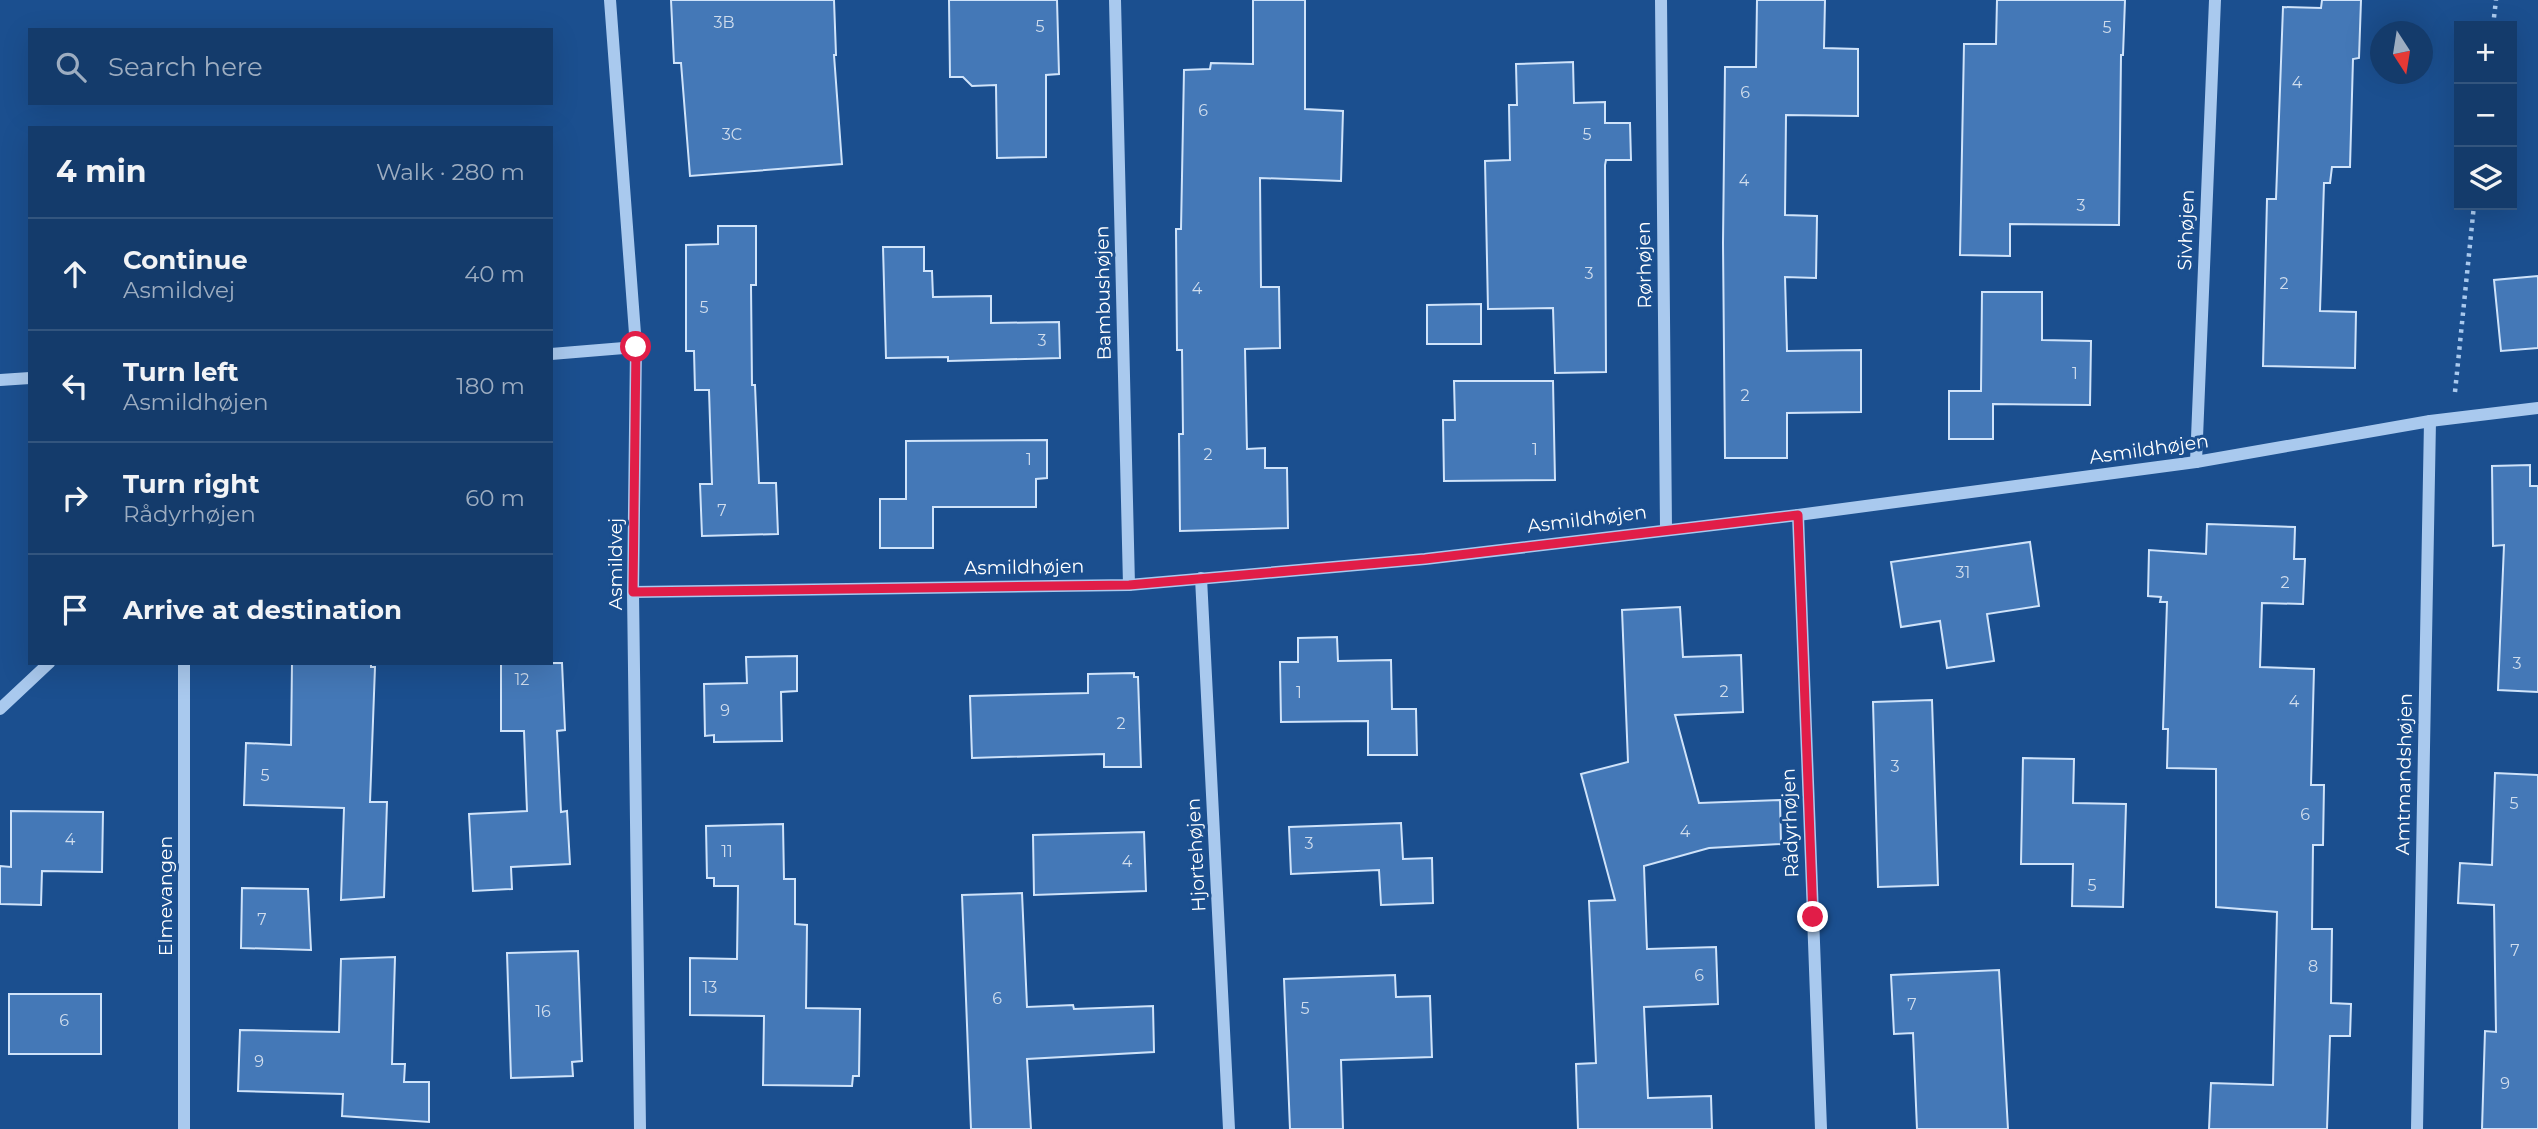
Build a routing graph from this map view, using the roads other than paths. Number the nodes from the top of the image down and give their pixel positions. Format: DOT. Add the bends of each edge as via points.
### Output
graph roads {
  1 [pos="610,0"];
  2 [pos="1115,0"];
  3 [pos="1661,0"];
  4 [pos="2215,0"];
  5 [pos="636,347"];
  6 [pos="553,354"];
  7 [pos="28,378"];
  8 [pos="0,380"];
  9 [pos="2538,408"];
  10 [pos="2430,421"];
  11 [pos="2196,462"];
  12 [pos="1798,515"];
  13 [pos="1666,529"];
  14 [pos="1201,578"];
  15 [pos="1129,585"];
  16 [pos="633,592"];
  17 [pos="47,665"];
  18 [pos="184,665"];
  19 [pos="0,709"];
  20 [pos="184,1129"];
  21 [pos="640,1129"];
  22 [pos="1228,1129"];
  23 [pos="1821,1129"];
  24 [pos="2417,1129"];
  1 -- 5 [label="street, Asmildvej"];
  2 -- 15 [label="street, Bambushøjen"];
  3 -- 13 [label="street, Rørhøjen"];
  4 -- 11 [label="street, Sivhøjen"];
  5 -- 6 [label="street"];
  5 -- 16 [label="street, Asmildvej"];
  7 -- 8 [label="street"];
  9 -- 10 [label="street, Asmildhøjen"];
  10 -- 11 [label="street, Asmildhøjen"];
  10 -- 24 [label="street, Amtmandshøjen"];
  11 -- 12 [label="street, Asmildhøjen"];
  12 -- 13 [label="street, Asmildhøjen"];
  12 -- 23 [label="street, Rådyrhøjen"];
  13 -- 14 [label="street, Asmildhøjen" via="1425,559"];
  14 -- 15 [label="street, Asmildhøjen"];
  14 -- 22 [label="street, Hjortehøjen"];
  15 -- 16 [label="street, Asmildhøjen"];
  16 -- 21 [label="street, Asmildvej"];
  17 -- 19 [label="street"];
  18 -- 20 [label="street, Elmevangen"];
}
